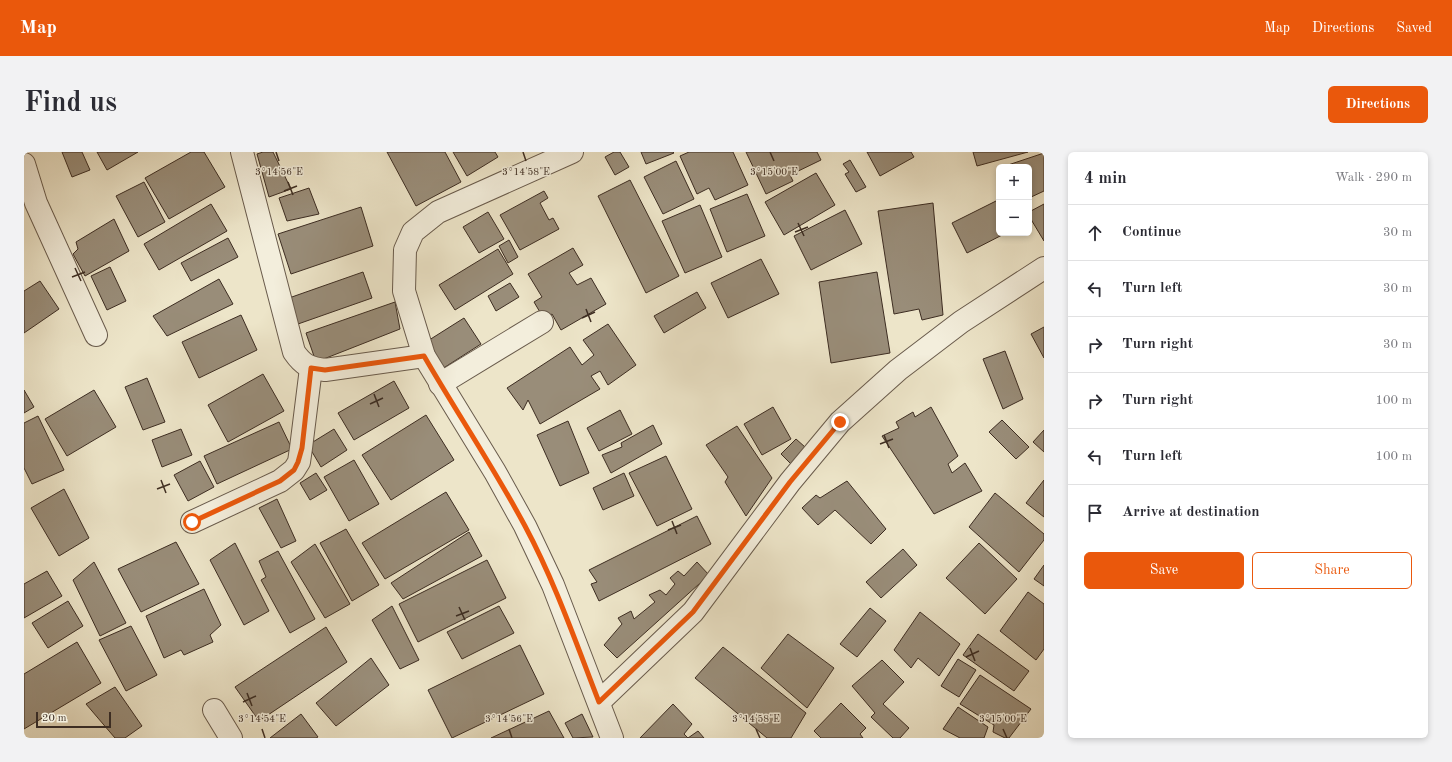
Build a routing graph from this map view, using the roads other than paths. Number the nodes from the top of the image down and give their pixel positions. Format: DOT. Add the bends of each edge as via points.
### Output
graph roads {
  1 [pos="242,152"];
  2 [pos="572,152"];
  3 [pos="24,164"];
  4 [pos="1044,268"];
  5 [pos="542,322"];
  6 [pos="96,335"];
  7 [pos="424,356"];
  8 [pos="311,368"];
  9 [pos="440,384"];
  10 [pos="192,522"];
  11 [pos="599,702"];
  12 [pos="214,710"];
  13 [pos="231,738"];
  14 [pos="612,738"];
  1 -- 8 [label="street" via="294,352 300,361"];
  2 -- 7 [label="street" via="438,212 413,232 405,250 404,292"];
  3 -- 6 [label="street" via="36,203"];
  4 -- 11 [label="street" via="961,322 898,370 840,422 790,482 693,612"];
  5 -- 9 [label="street"];
  7 -- 8 [label="street" via="325,370"];
  7 -- 9 [label="street"];
  8 -- 10 [label="street" via="302,448 294,470 280,481"];
  9 -- 11 [label="street" via="525,526 553,585"];
  11 -- 14 [label="street"];
  12 -- 13 [label="street"];
}
